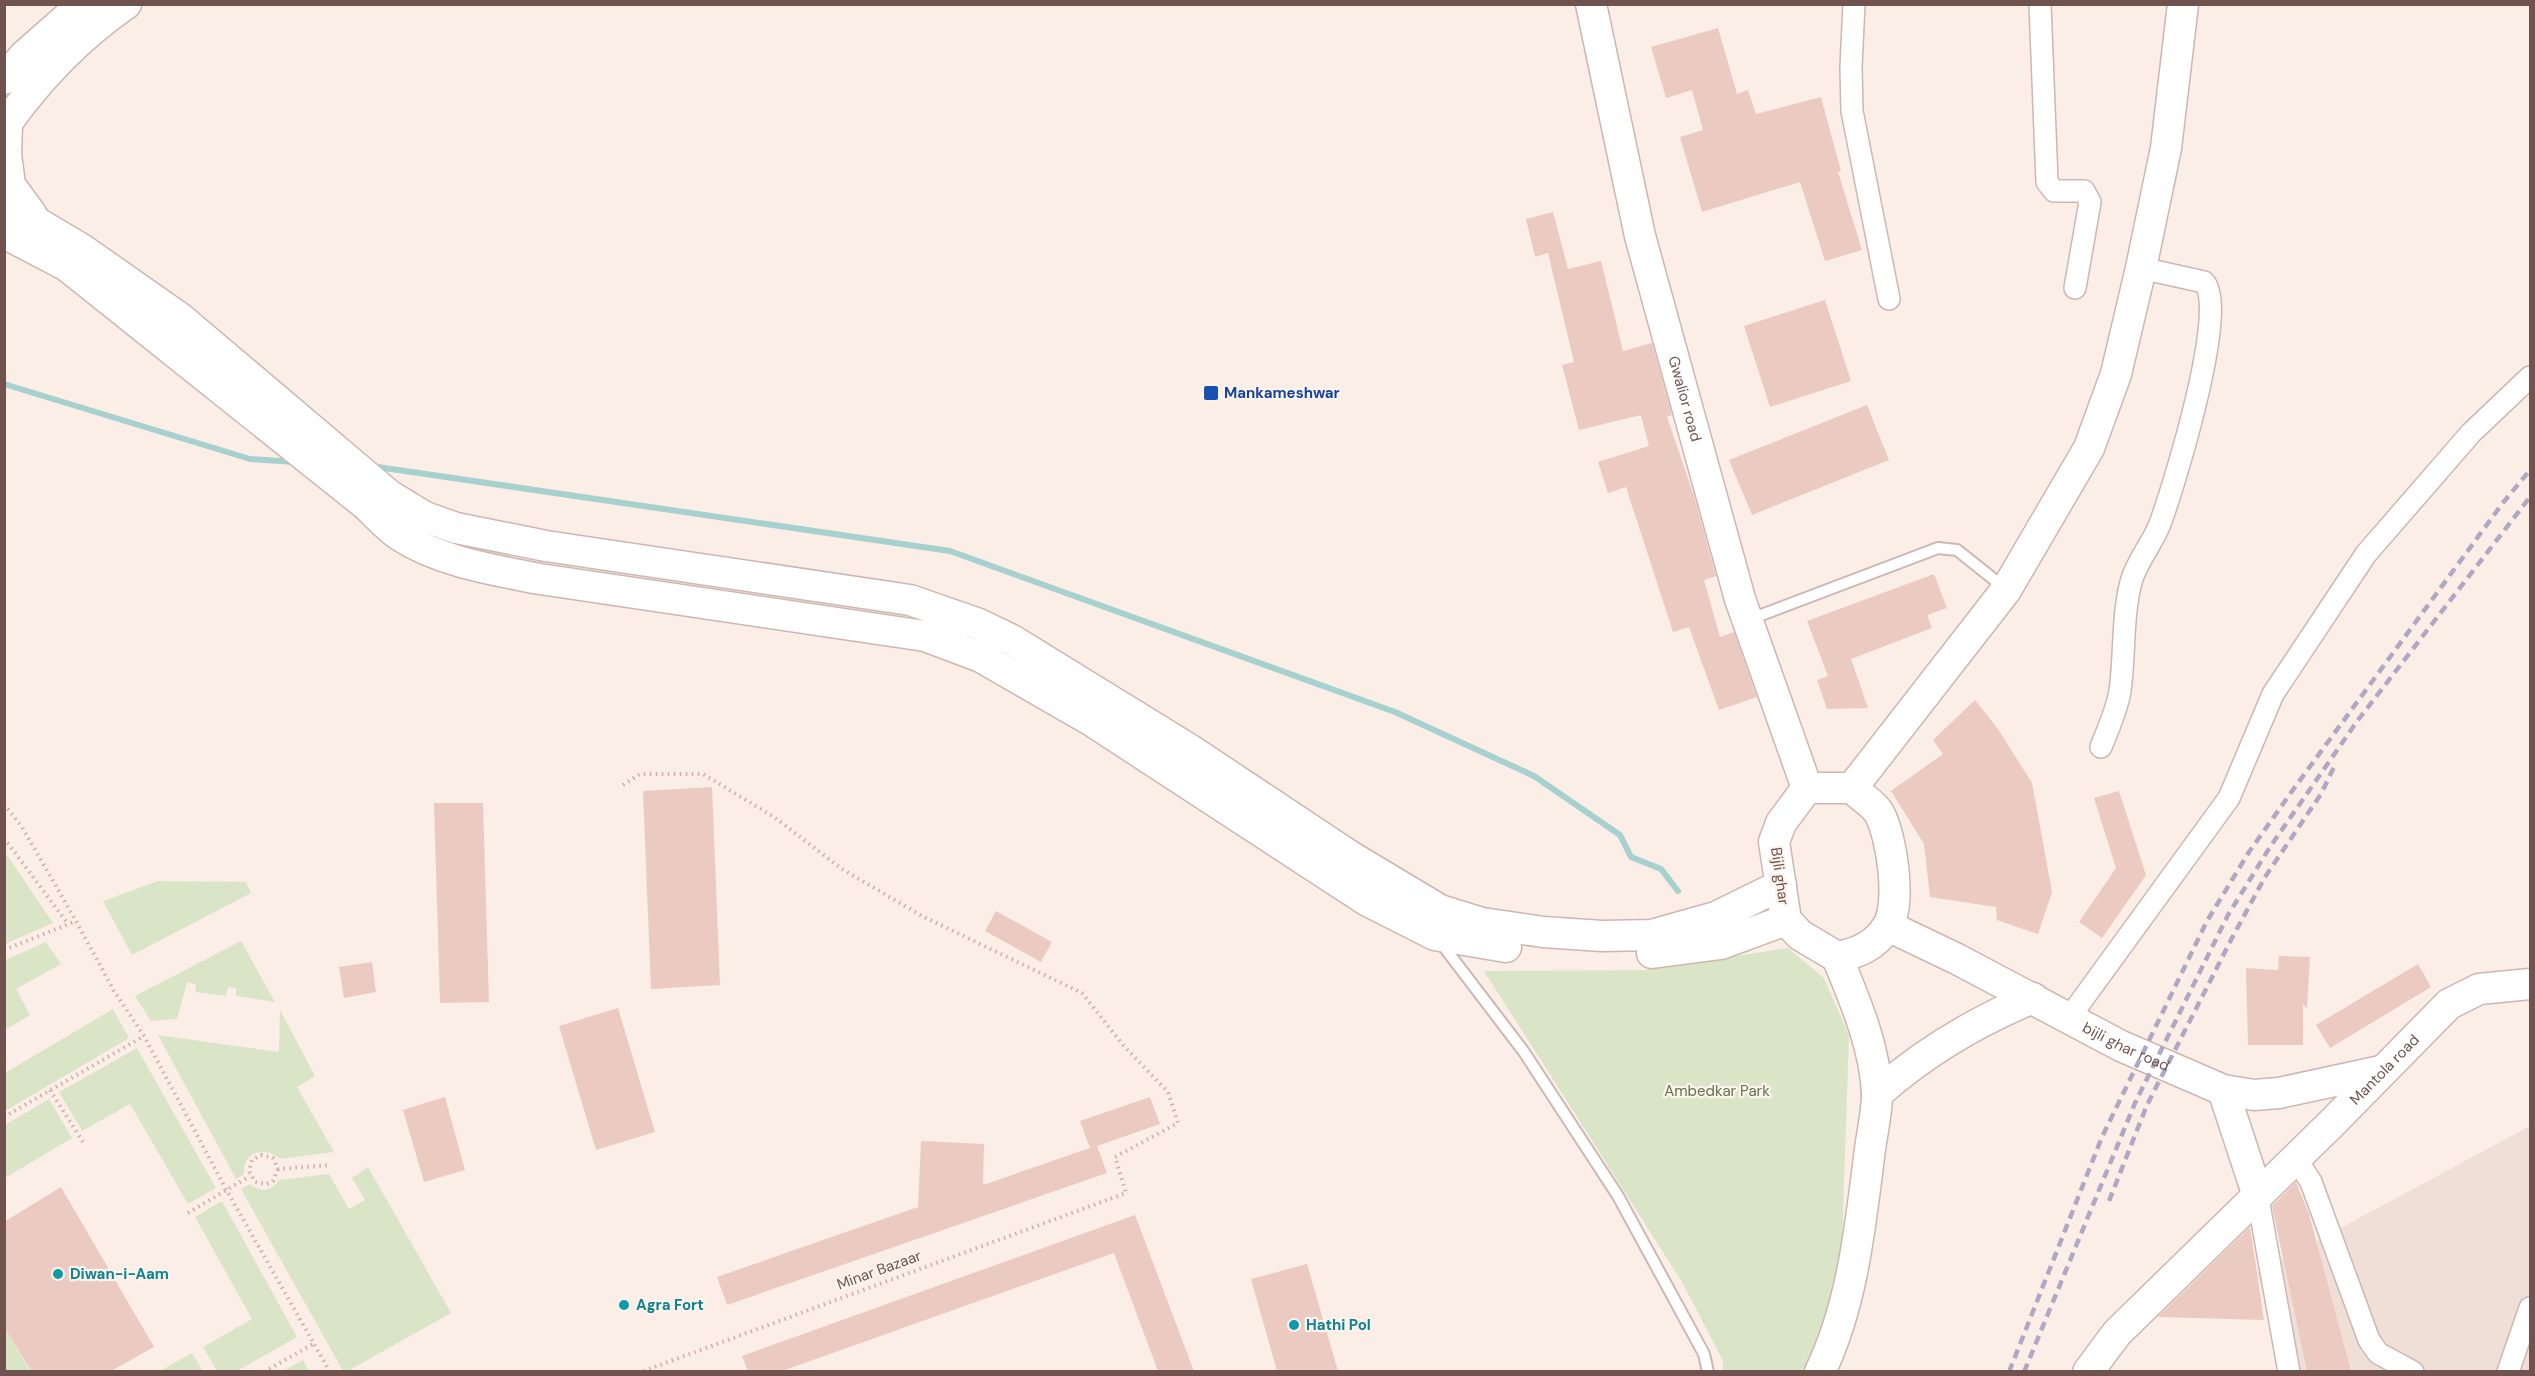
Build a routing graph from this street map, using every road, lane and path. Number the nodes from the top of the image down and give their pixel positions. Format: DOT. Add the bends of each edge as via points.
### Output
graph roads {
  1 [pos="83,4"];
  2 [pos="126,4"];
  3 [pos="1591,4"];
  4 [pos="1854,4"];
  5 [pos="2040,4"];
  6 [pos="2183,4"];
  7 [pos="4,79"];
  8 [pos="5,125"];
  9 [pos="4,203"];
  10 [pos="36,220"];
  11 [pos="4,233"];
  12 [pos="2141,268"];
  13 [pos="2074,288"];
  14 [pos="1889,300"];
  15 [pos="211,363"];
  16 [pos="2530,377"];
  17 [pos="377,500"];
  18 [pos="546,546"];
  19 [pos="540,579"];
  20 [pos="2006,590"];
  21 [pos="1748,620"];
  22 [pos="957,631"];
  23 [pos="2102,747"];
  24 [pos="623,785"];
  25 [pos="1807,788"];
  26 [pos="1852,788"];
  27 [pos="4,804"];
  28 [pos="4,838"];
  29 [pos="7,845"];
  30 [pos="1781,885"];
  31 [pos="1786,920"];
  32 [pos="76,921"];
  33 [pos="68,924"];
  34 [pos="1888,926"];
  35 [pos="1435,935"];
  36 [pos="4,950"];
  37 [pos="1838,957"];
  38 [pos="2530,984"];
  39 [pos="2033,998"];
  40 [pos="2069,1018"];
  41 [pos="144,1036"];
  42 [pos="2381,1071"];
  43 [pos="50,1090"];
  44 [pos="2223,1090"];
  45 [pos="1877,1094"];
  46 [pos="4,1117"];
  47 [pos="83,1142"];
  48 [pos="2295,1157"];
  49 [pos="331,1166"];
  50 [pos="278,1169"];
  51 [pos="250,1176"];
  52 [pos="227,1191"];
  53 [pos="2257,1193"];
  54 [pos="188,1213"];
  55 [pos="2530,1308"];
  56 [pos="313,1344"];
  57 [pos="264,1371"];
  58 [pos="330,1371"];
  59 [pos="641,1371"];
  60 [pos="1708,1371"];
  61 [pos="1820,1371"];
  62 [pos="2088,1371"];
  63 [pos="2289,1371"];
  64 [pos="2413,1371"];
  65 [pos="2508,1371"];
  1 -- 7 [label="main road"];
  2 -- 8 [label="main road" via="49,70"];
  3 -- 21 [label="main road, Gwalior road" via="1640,236"];
  4 -- 14 [label="street" via="1852,111"];
  5 -- 13 [label="street" via="2047,182 2054,191 2084,191 2090,202"];
  6 -- 12 [label="main road" via="2166,148"];
  8 -- 10 [label="main road" via="10,185"];
  9 -- 10 [label="main road"];
  10 -- 15 [label="main road" via="170,311"];
  11 -- 15 [label="main road" via="67,266"];
  12 -- 20 [label="main road" via="2116,374 2089,448"];
  12 -- 23 [label="street" via="2204,282 2211,299 2197,401 2161,521 2131,582 2119,696"];
  15 -- 17 [label="main road"];
  16 -- 40 [label="street" via="2471,433 2366,554 2272,694 2229,798"];
  17 -- 18 [label="main road" via="456,528"];
  17 -- 19 [label="main road" via="397,534 417,546 488,569"];
  18 -- 19 [label="main road"];
  18 -- 22 [label="main road" via="910,600"];
  19 -- 22 [label="main road" via="925,636"];
  20 -- 21 [label="lane" via="1957,550 1938,548"];
  20 -- 26 [label="main road"];
  21 -- 25 [label="main road, Gwalior road"];
  22 -- 30 [label="main road" via="1012,640 1440,910 1482,923 1543,932 1652,935 1716,917"];
  22 -- 35 [label="main road" via="981,657 1092,721 1366,900"];
  24 -- 59 [label="path, Minar Bazaar" via="640,774 702,774 774,818 842,869 882,893 1082,993 1123,1045 1168,1092 1178,1123 1115,1157 1126,1193"];
  25 -- 26 [label="main road"];
  25 -- 30 [label="main road, Bijli ghar" via="1781,823 1774,842"];
  26 -- 34 [label="main road" via="1879,812 1890,846 1895,892"];
  27 -- 32 [label="path" via="22,827"];
  28 -- 29 [label="path"];
  29 -- 33 [label="path"];
  30 -- 31 [label="main road, Bijli ghar"];
  31 -- 35 [label="main road" via="1721,944 1628,956 1535,951"];
  31 -- 37 [label="main road, Bijli ghar" via="1800,935"];
  32 -- 33 [label="path"];
  32 -- 41 [label="path"];
  33 -- 36 [label="path"];
  34 -- 37 [label="main road" via="1862,952"];
  34 -- 39 [label="main road, bijli ghar road"];
  35 -- 60 [label="lane" via="1524,1052 1618,1196 1704,1354"];
  37 -- 45 [label="main road" via="1864,1026"];
  38 -- 42 [label="main road, Mantola road" via="2479,989 2461,996"];
  39 -- 40 [label="main road, bijli ghar road"];
  39 -- 45 [label="main road" via="1982,1022 1907,1068"];
  40 -- 44 [label="main road, bijli ghar road" via="2121,1046"];
  41 -- 43 [label="path"];
  41 -- 52 [label="path"];
  42 -- 44 [label="main road, bijli ghar road" via="2279,1093 2254,1095"];
  42 -- 48 [label="main road, Mantola road"];
  43 -- 46 [label="path"];
  43 -- 47 [label="path"];
  44 -- 53 [label="main road"];
  45 -- 61 [label="main road" via="1851,1278"];
  48 -- 53 [label="main road, Mantola road"];
  48 -- 64 [label="street" via="2315,1192 2369,1340 2379,1353"];
  49 -- 50 [label="path"];
  50 -- 51 [label="path" via="277,1176 267,1184 255,1182"];
  50 -- 51 [label="path" via="273,1158 261,1155 249,1165"];
  51 -- 52 [label="path"];
  52 -- 54 [label="path"];
  52 -- 56 [label="path"];
  53 -- 62 [label="main road, Mantola road" via="2117,1333"];
  53 -- 63 [label="street"];
  55 -- 65 [label="street"];
  56 -- 57 [label="path"];
  56 -- 58 [label="path"];
}
